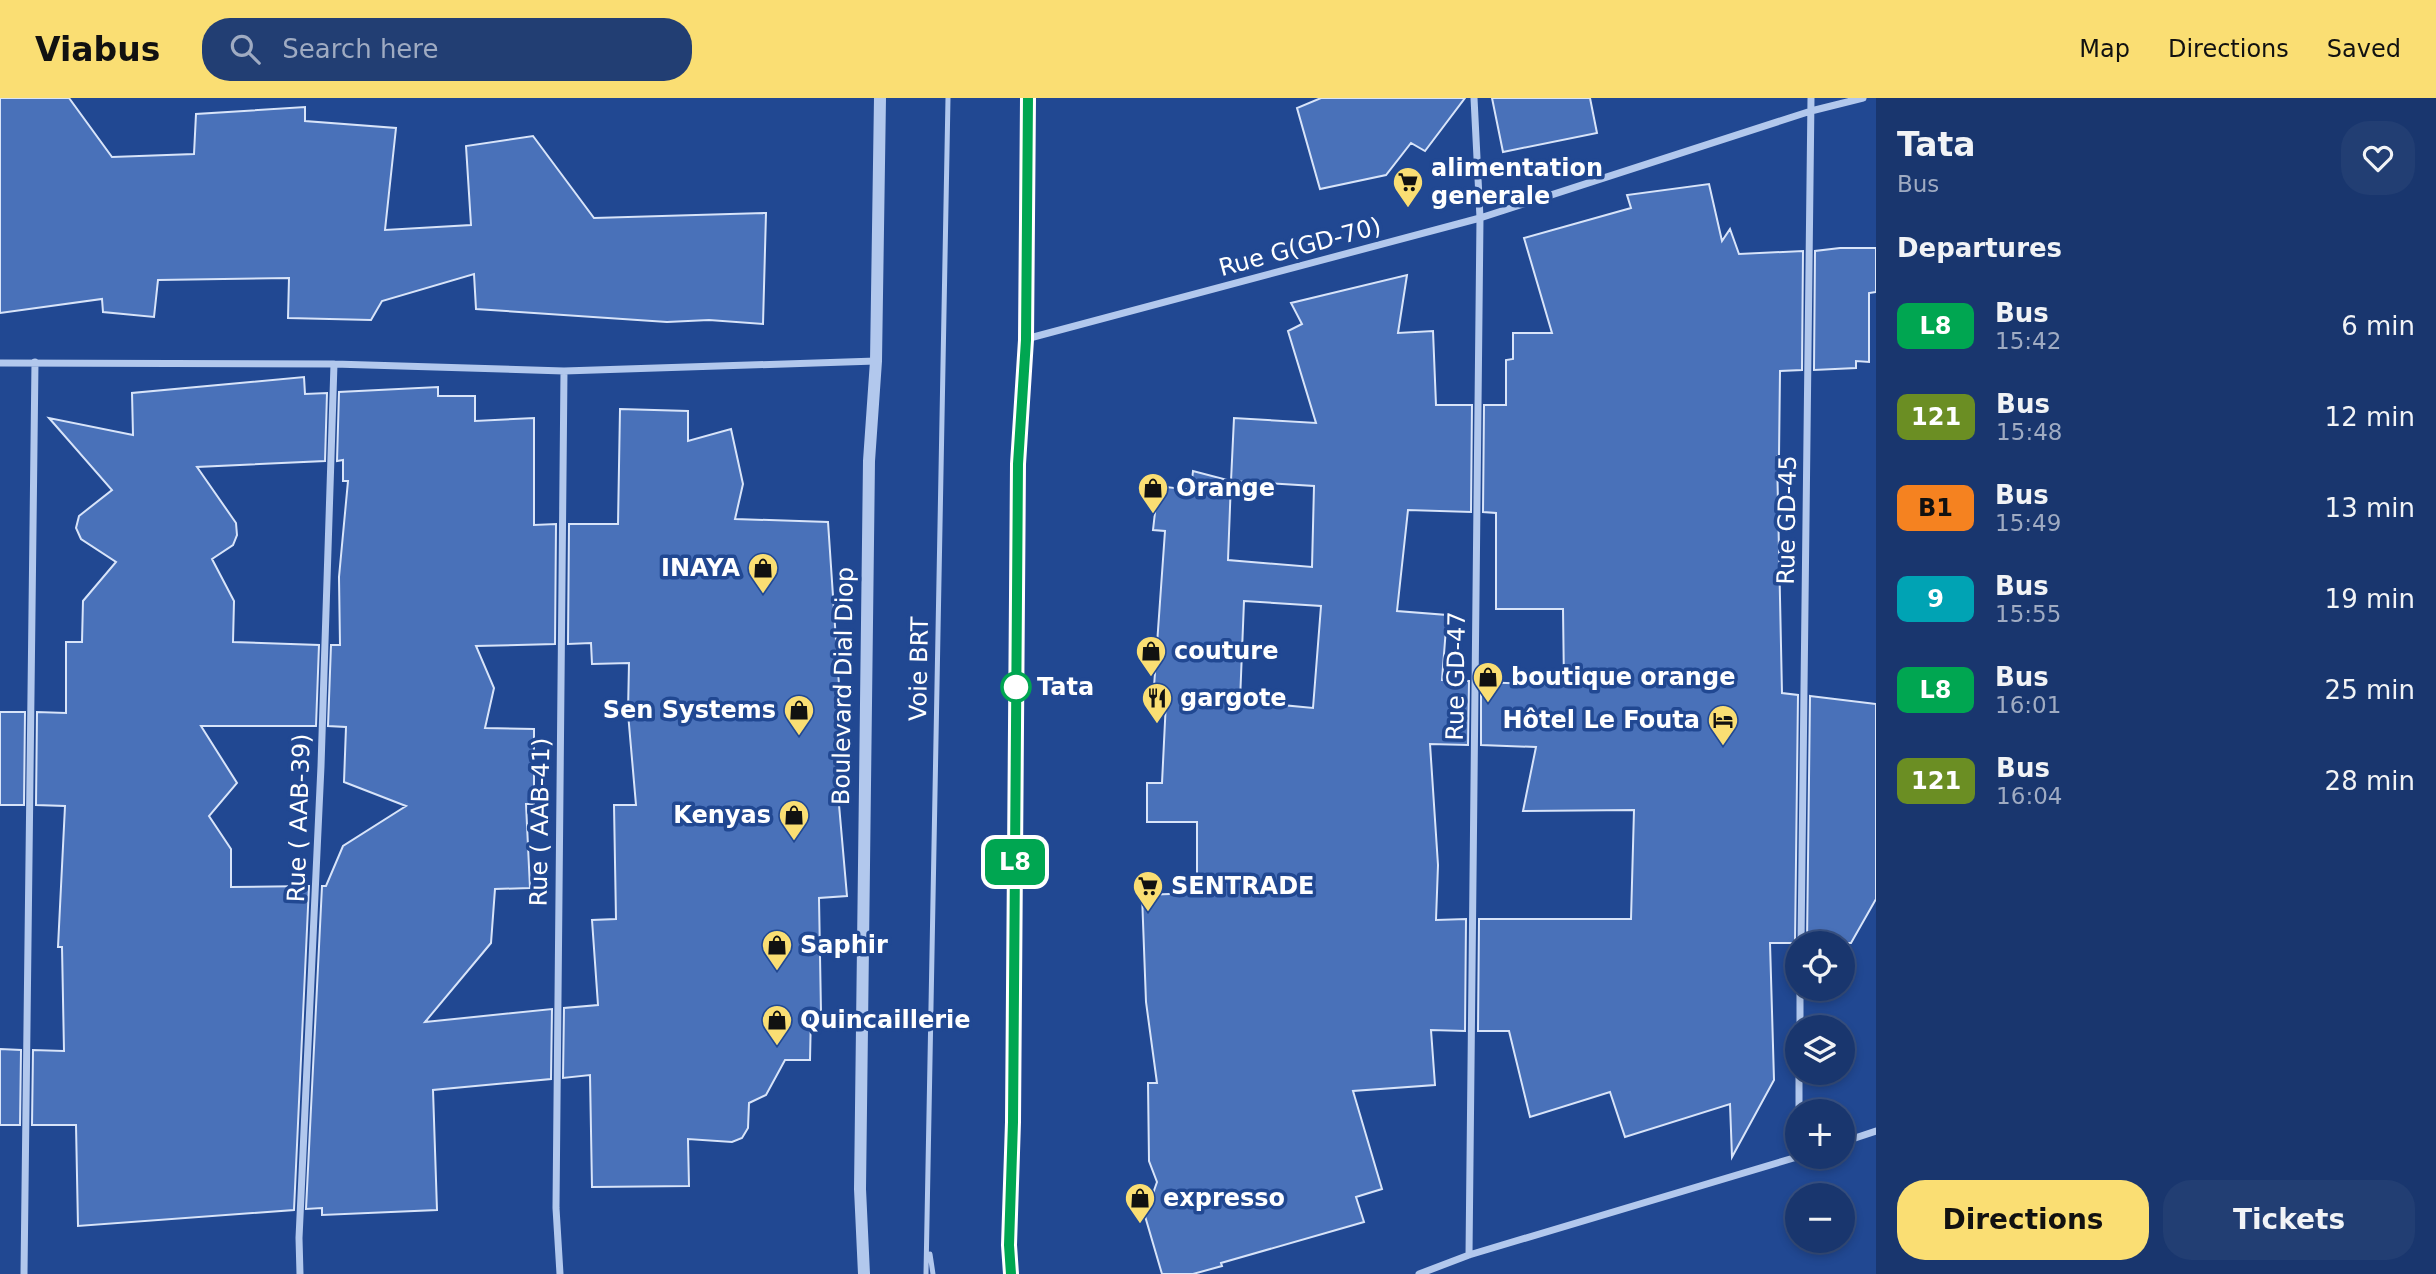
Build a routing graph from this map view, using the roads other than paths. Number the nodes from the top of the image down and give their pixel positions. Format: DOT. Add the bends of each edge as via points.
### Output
graph roads {
  1 [pos="880,98"];
  2 [pos="948,98"];
  3 [pos="1028,98"];
  4 [pos="1474,98"];
  5 [pos="1811,98"];
  6 [pos="1863,98"];
  7 [pos="1811,111"];
  8 [pos="1480,218"];
  9 [pos="1026,340"];
  10 [pos="876,361"];
  11 [pos="35,362"];
  12 [pos="0,363"];
  13 [pos="334,364"];
  14 [pos="564,371"];
  15 [pos="1801,931"];
  16 [pos="1876,1131"];
  17 [pos="1855,1138"];
  18 [pos="1785,1161"];
  19 [pos="928,1241"];
  20 [pos="1468,1255"];
  21 [pos="24,1274"];
  22 [pos="300,1274"];
  23 [pos="560,1274"];
  24 [pos="864,1274"];
  25 [pos="926,1274"];
  26 [pos="933,1274"];
  27 [pos="1011,1274"];
  28 [pos="1419,1274"];
  1 -- 10 [label="street, Boulevard Dial Diop"];
  2 -- 19 [label="lane, Voie BRT"];
  3 -- 9 [label="main road"];
  4 -- 8 [label="street, Rue GD-47"];
  5 -- 7 [label="street, Rue GD-45"];
  6 -- 7 [label="street, Rue G(GD-70)"];
  7 -- 8 [label="street, Rue G(GD-70)"];
  7 -- 15 [label="street, Rue GD-45"];
  8 -- 9 [label="street, Rue G(GD-70)"];
  8 -- 20 [label="street, Rue GD-47"];
  9 -- 27 [label="main road" via="1018,464"];
  10 -- 14 [label="street"];
  10 -- 24 [label="street, Boulevard Dial Diop" via="869,461 860,1189"];
  11 -- 12 [label="street"];
  11 -- 13 [label="street"];
  11 -- 21 [label="street"];
  13 -- 14 [label="street"];
  13 -- 22 [label="street, Rue ( AAB-39)"];
  14 -- 23 [label="street, Rue ( AAB-41)" via="556,1208"];
  16 -- 17 [label="street"];
  18 -- 20 [label="street"];
  19 -- 25 [label="lane, Voie BRT"];
  19 -- 26 [label="lane, Voie BRT"];
  20 -- 28 [label="street"];
}
